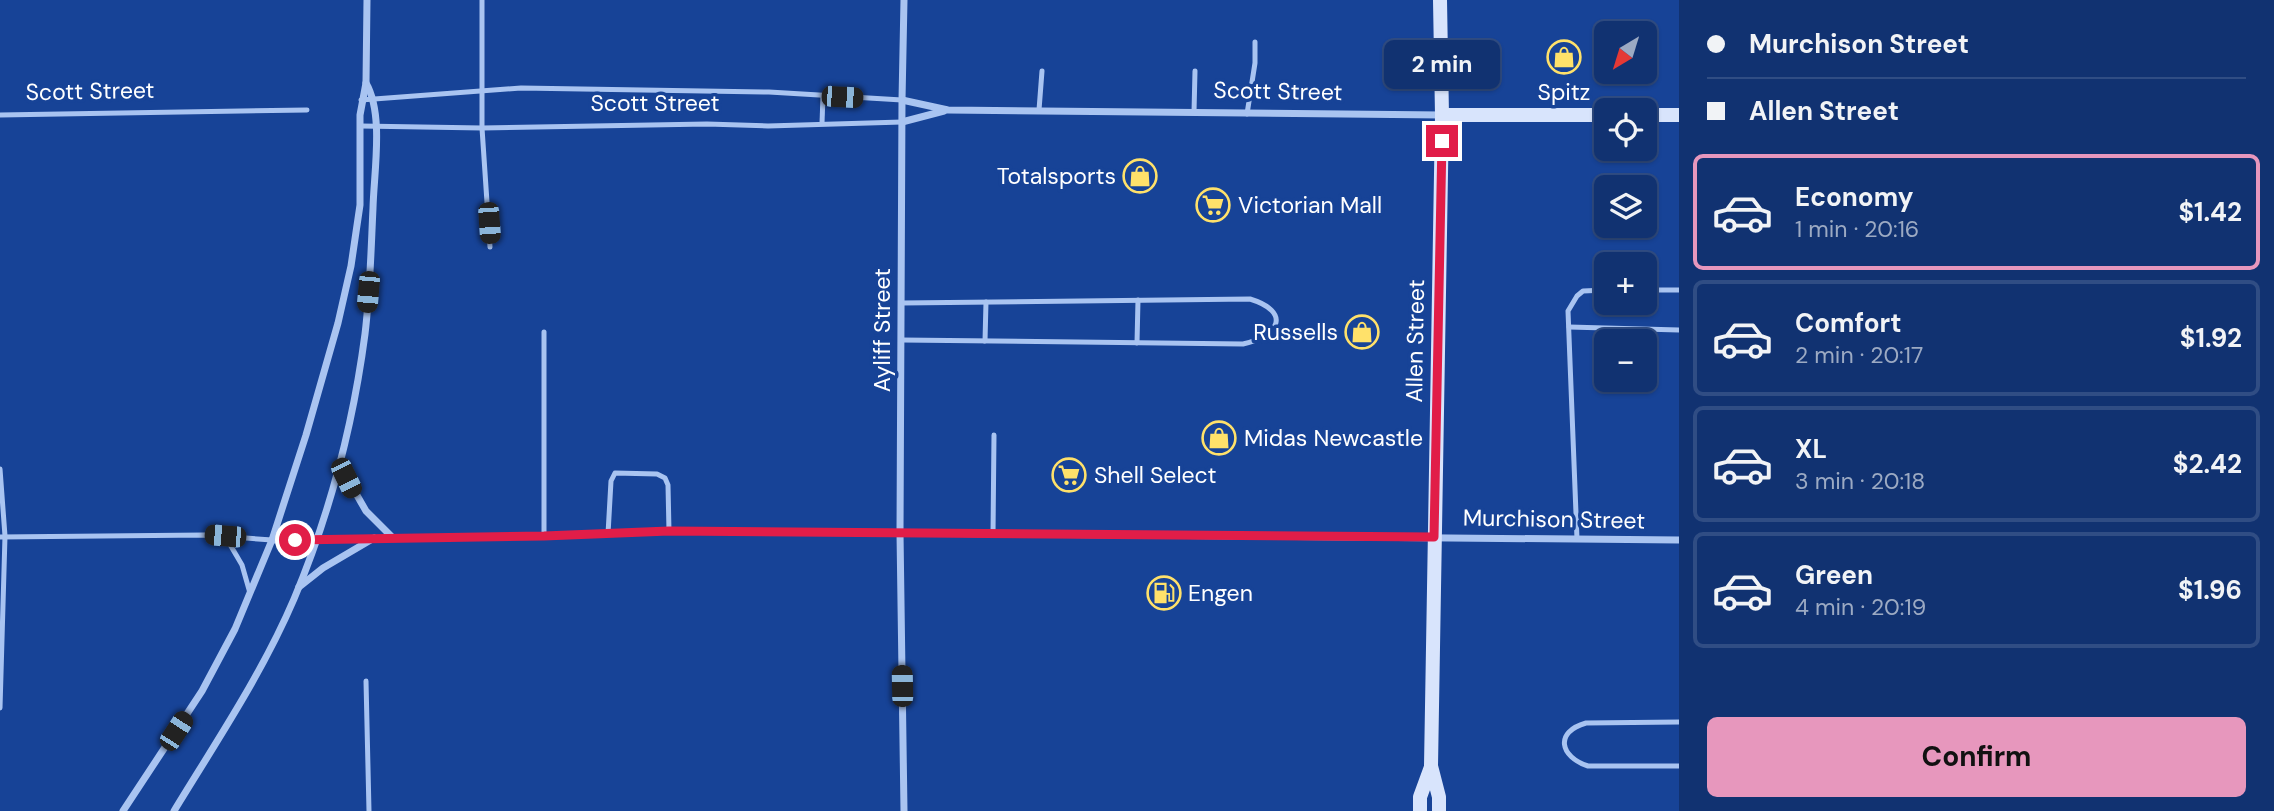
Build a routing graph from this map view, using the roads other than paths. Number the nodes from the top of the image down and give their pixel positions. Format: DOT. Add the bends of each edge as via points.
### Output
graph roads {
  1 [pos="367,0"];
  2 [pos="482,0"];
  3 [pos="904,0"];
  4 [pos="1440,0"];
  5 [pos="1255,43"];
  6 [pos="1042,71"];
  7 [pos="1195,71"];
  8 [pos="366,83"];
  9 [pos="483,91"];
  10 [pos="823,96"];
  11 [pos="374,99"];
  12 [pos="361,100"];
  13 [pos="902,100"];
  14 [pos="307,110"];
  15 [pos="948,110"];
  16 [pos="1039,110"];
  17 [pos="1194,112"];
  18 [pos="1247,114"];
  19 [pos="0,115"];
  20 [pos="1442,115"];
  21 [pos="1594,115"];
  22 [pos="1657,115"];
  23 [pos="1679,115"];
  24 [pos="902,122"];
  25 [pos="822,123"];
  26 [pos="360,126"];
  27 [pos="376,126"];
  28 [pos="482,128"];
  29 [pos="491,247"];
  30 [pos="1594,290"];
  31 [pos="1657,290"];
  32 [pos="1679,290"];
  33 [pos="1138,300"];
  34 [pos="986,302"];
  35 [pos="902,303"];
  36 [pos="1569,327"];
  37 [pos="1679,330"];
  38 [pos="544,332"];
  39 [pos="902,340"];
  40 [pos="985,341"];
  41 [pos="1136,343"];
  42 [pos="994,435"];
  43 [pos="338,463"];
  44 [pos="0,469"];
  45 [pos="669,531"];
  46 [pos="900,533"];
  47 [pos="608,534"];
  48 [pos="993,534"];
  49 [pos="225,536"];
  50 [pos="544,536"];
  51 [pos="2,537"];
  52 [pos="1434,537"];
  53 [pos="374,538"];
  54 [pos="393,538"];
  55 [pos="317,539"];
  56 [pos="272,540"];
  57 [pos="1577,540"];
  58 [pos="1679,540"];
  59 [pos="299,587"];
  60 [pos="250,593"];
  61 [pos="366,681"];
  62 [pos="0,708"];
  63 [pos="1679,722"];
  64 [pos="1431,766"];
  65 [pos="1679,766"];
  66 [pos="123,811"];
  67 [pos="174,811"];
  68 [pos="369,811"];
  69 [pos="904,811"];
  70 [pos="1420,811"];
  71 [pos="1438,811"];
  1 -- 8 [label="street"];
  2 -- 9 [label="lane"];
  3 -- 13 [label="street, Ayliff Street"];
  4 -- 20 [label="street, Allen Street"];
  5 -- 18 [label="lane"];
  6 -- 16 [label="lane"];
  7 -- 17 [label="lane"];
  8 -- 11 [label="street"];
  8 -- 12 [label="street"];
  9 -- 10 [label="lane, Scott Street" via="535,88"];
  9 -- 11 [label="lane, Scott Street"];
  9 -- 28 [label="lane"];
  10 -- 13 [label="lane, Scott Street"];
  10 -- 25 [label="lane"];
  11 -- 12 [label="lane, Scott Street"];
  11 -- 27 [label="street"];
  12 -- 26 [label="street"];
  13 -- 15 [label="street, Scott Street"];
  13 -- 24 [label="street, Ayliff Street"];
  14 -- 19 [label="lane, Scott Street"];
  15 -- 16 [label="street, Scott Street"];
  15 -- 24 [label="street, Scott Street"];
  16 -- 17 [label="street, Scott Street"];
  17 -- 18 [label="street, Scott Street"];
  18 -- 20 [label="street, Scott Street"];
  20 -- 21 [label="street, Scott Street"];
  20 -- 52 [label="street, Allen Street"];
  22 -- 23 [label="street"];
  24 -- 25 [label="lane, Scott Street"];
  24 -- 35 [label="street, Ayliff Street"];
  25 -- 28 [label="lane, Scott Street"];
  26 -- 27 [label="lane, Scott Street"];
  26 -- 56 [label="street" via="360,205 351,266"];
  27 -- 28 [label="lane, Scott Street"];
  27 -- 43 [label="street" via="365,334"];
  28 -- 29 [label="lane"];
  30 -- 36 [label="lane" via="1583,290 1577,296 1568,311"];
  31 -- 32 [label="lane"];
  33 -- 34 [label="lane"];
  33 -- 41 [label="lane"];
  33 -- 41 [label="lane" via="1250,299 1273,311 1275,327 1259,340 1243,344"];
  34 -- 35 [label="lane"];
  34 -- 40 [label="lane"];
  35 -- 39 [label="street, Ayliff Street"];
  36 -- 37 [label="lane"];
  36 -- 57 [label="lane"];
  38 -- 50 [label="lane"];
  39 -- 40 [label="lane"];
  39 -- 46 [label="street, Ayliff Street"];
  40 -- 41 [label="lane"];
  42 -- 48 [label="lane"];
  43 -- 54 [label="street" via="366,511"];
  43 -- 55 [label="street"];
  44 -- 51 [label="lane"];
  45 -- 46 [label="street, Murchison Street"];
  45 -- 47 [label="street, Murchison Street"];
  45 -- 47 [label="lane" via="665,478 615,473"];
  46 -- 48 [label="street, Murchison Street"];
  46 -- 69 [label="street, Ayliff Street"];
  47 -- 50 [label="street, Murchison Street"];
  48 -- 52 [label="street, Murchison Street"];
  49 -- 51 [label="lane, Murchison Street"];
  49 -- 56 [label="lane, Murchison Street"];
  49 -- 60 [label="lane" via="242,565"];
  50 -- 54 [label="street, Murchison Street"];
  51 -- 62 [label="lane"];
  52 -- 57 [label="street, Murchison Street"];
  52 -- 64 [label="street, Allen Street"];
  53 -- 54 [label="street, Murchison Street"];
  53 -- 55 [label="street, Murchison Street"];
  53 -- 59 [label="street"];
  55 -- 56 [label="street, Murchison Street"];
  55 -- 59 [label="street"];
  56 -- 60 [label="street"];
  57 -- 58 [label="street, Murchison Street"];
  59 -- 67 [label="street" via="263,662"];
  60 -- 66 [label="street" via="202,691"];
  61 -- 68 [label="lane"];
  63 -- 65 [label="lane" via="1586,723 1570,731 1565,748 1577,763 1588,766"];
  64 -- 70 [label="street, Allen Street"];
  64 -- 71 [label="street, Allen Street"];
}
